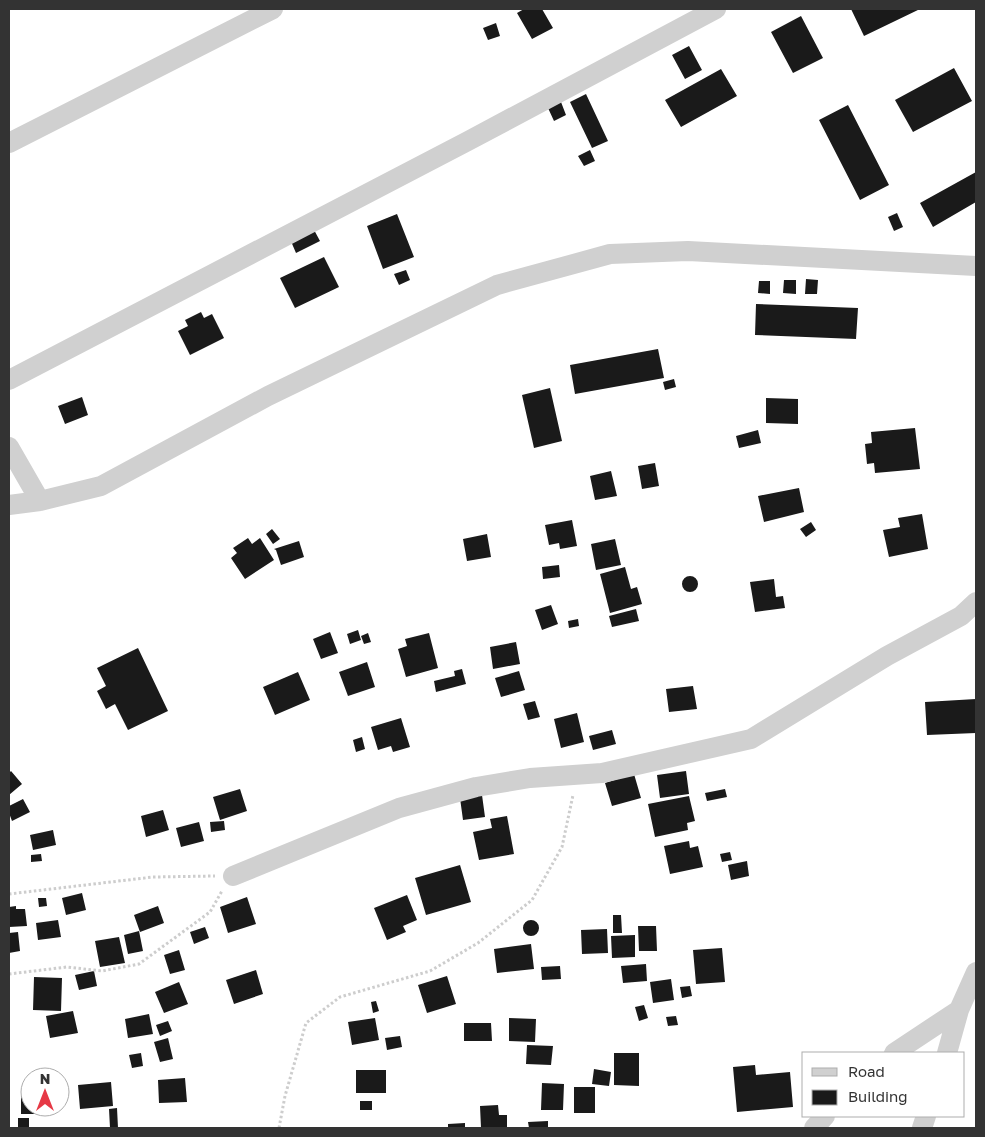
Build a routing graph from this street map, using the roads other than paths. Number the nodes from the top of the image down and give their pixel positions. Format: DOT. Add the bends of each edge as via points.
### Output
graph roads {
  1 [pos="273,9"];
  2 [pos="716,9"];
  3 [pos="9,143"];
  4 [pos="976,266"];
  5 [pos="9,380"];
  6 [pos="9,447"];
  7 [pos="40,501"];
  8 [pos="9,505"];
  9 [pos="976,602"];
  10 [pos="233,876"];
  11 [pos="976,972"];
  12 [pos="959,1010"];
  13 [pos="896,1052"];
  14 [pos="946,1052"];
  15 [pos="824,1117"];
  16 [pos="814,1128"];
  1 -- 3 [label="street"];
  2 -- 5 [label="street"];
  4 -- 7 [label="street" via="688,251 610,254 497,285 268,396 101,486"];
  6 -- 7 [label="street"];
  7 -- 8 [label="street"];
  9 -- 10 [label="street" via="961,616 887,656 751,739 602,773 530,778 476,787 399,808"];
  11 -- 12 [label="street"];
  12 -- 13 [label="street"];
  12 -- 14 [label="street"];
  15 -- 16 [label="street"];
}
